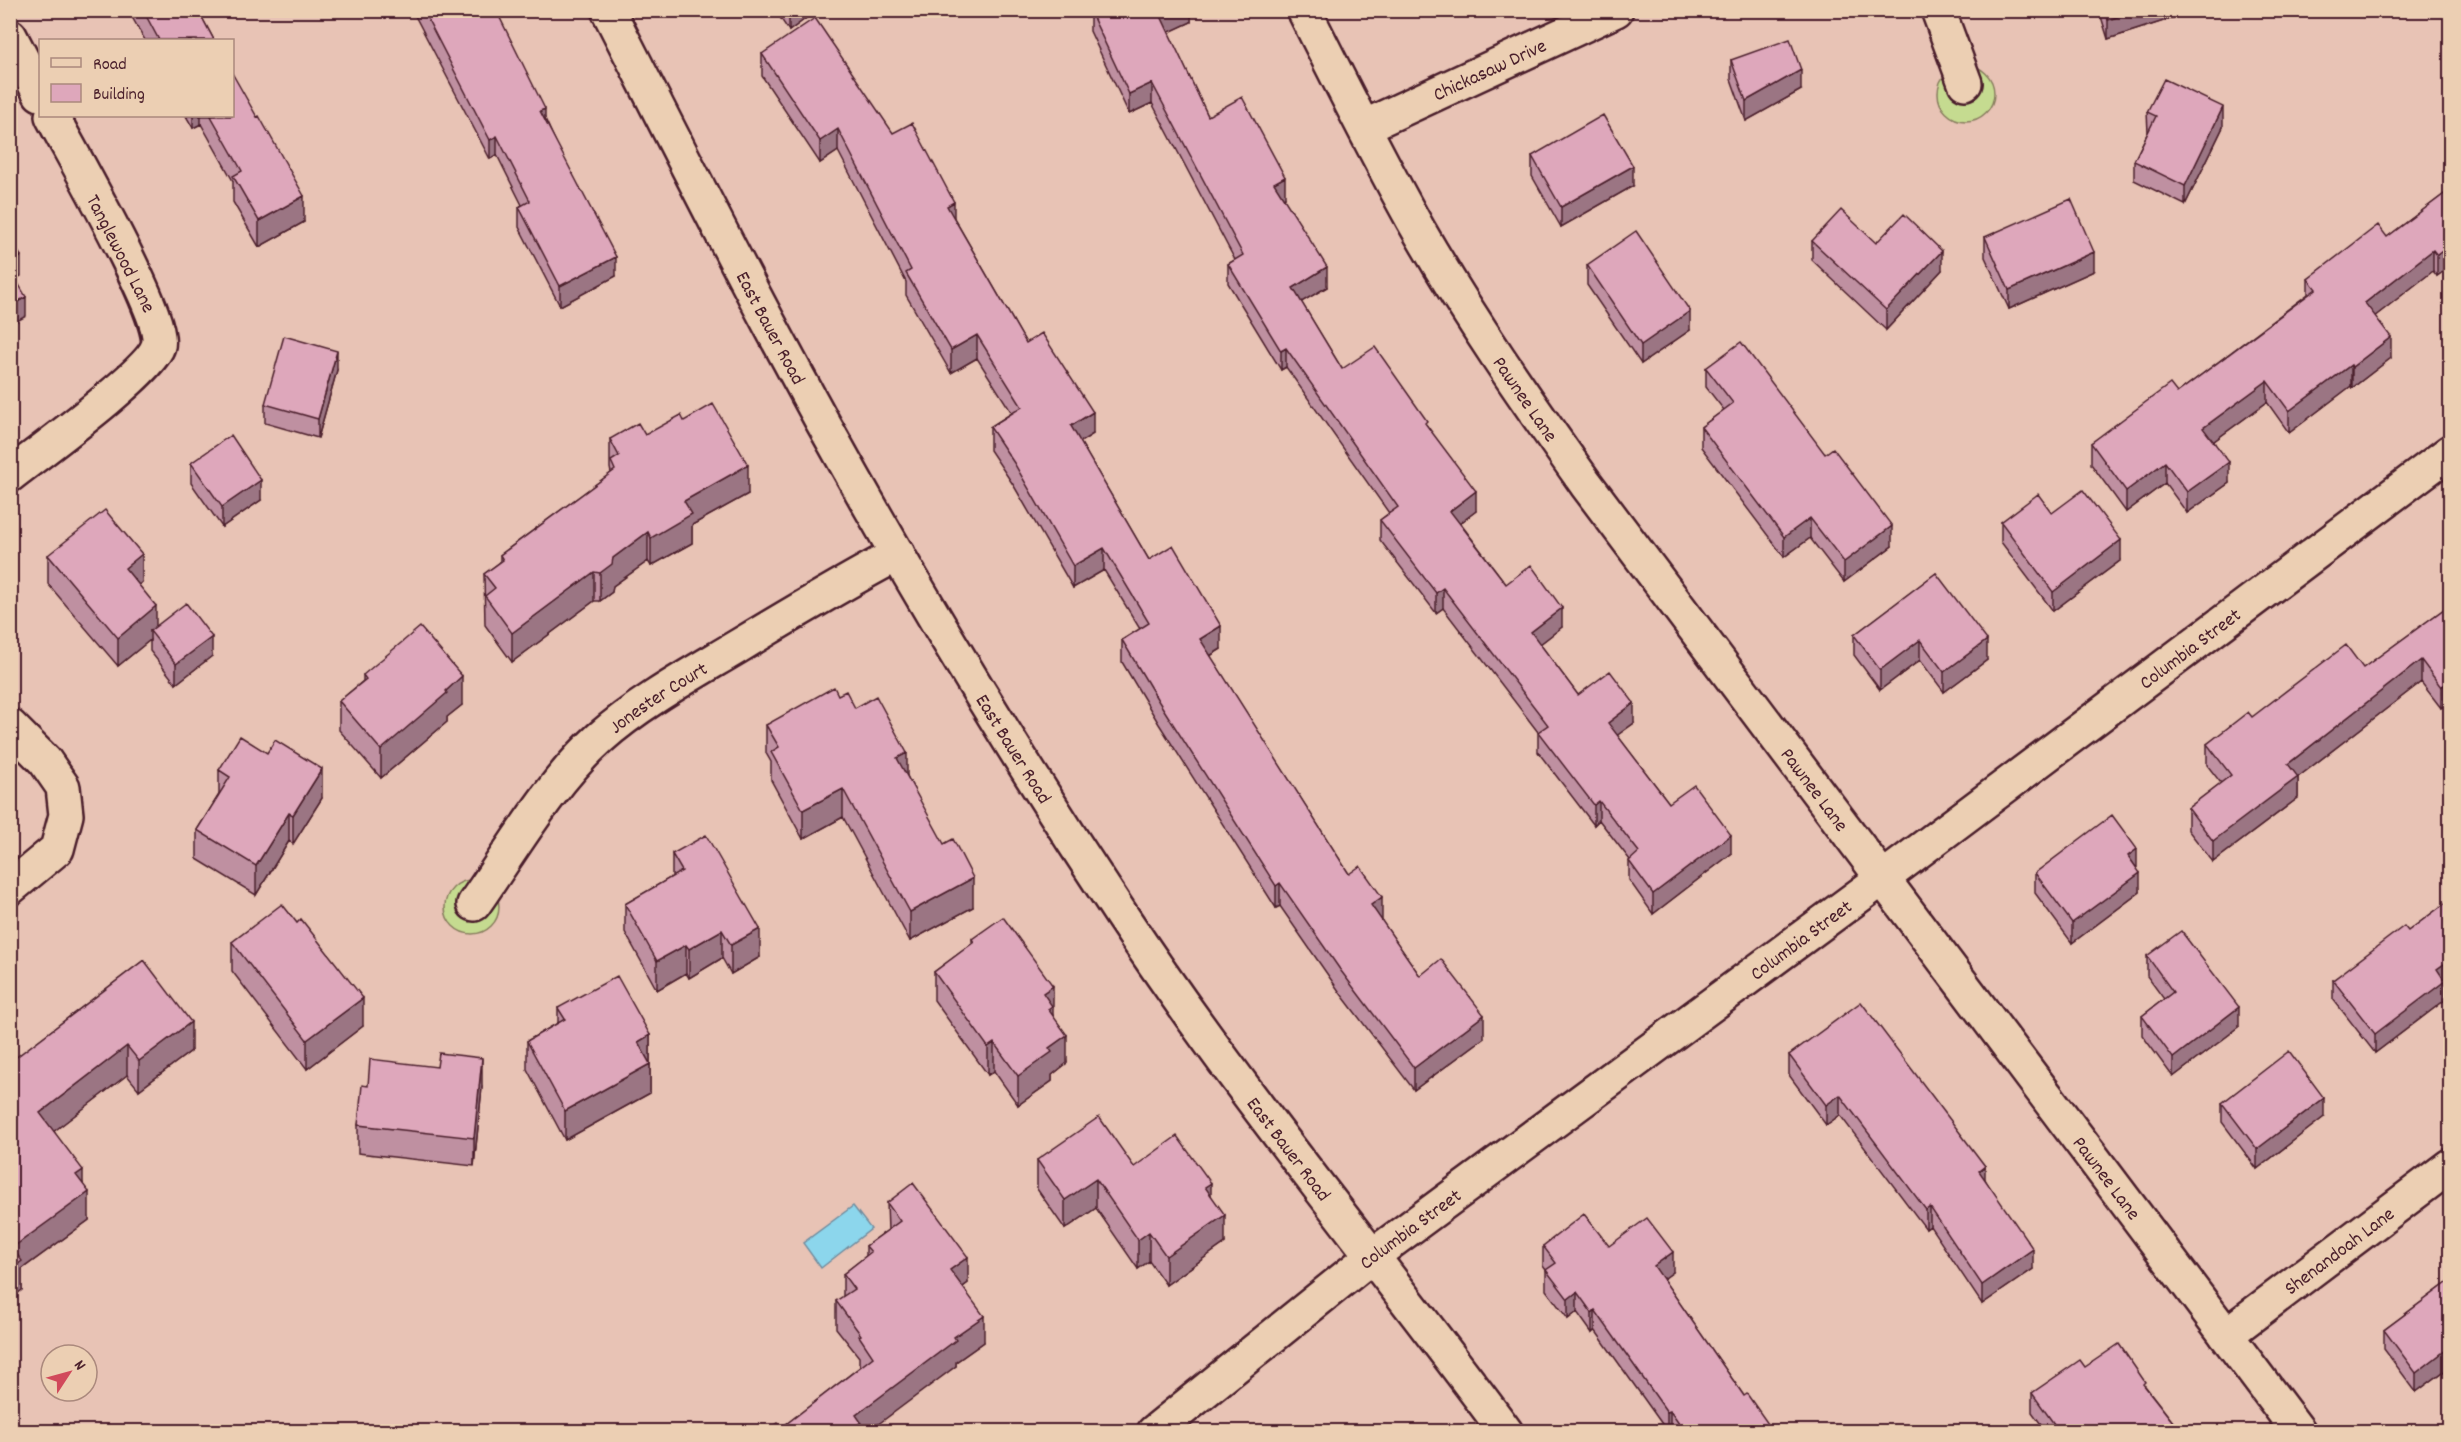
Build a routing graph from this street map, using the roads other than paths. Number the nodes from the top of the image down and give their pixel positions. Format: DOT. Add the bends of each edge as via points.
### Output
graph roads {
  1 [pos="608,10"];
  2 [pos="1304,10"];
  3 [pos="1616,10"];
  4 [pos="1938,10"];
  5 [pos="10,36"];
  6 [pos="1965,83"];
  7 [pos="39,92"];
  8 [pos="53,117"];
  9 [pos="1364,127"];
  10 [pos="2451,452"];
  11 [pos="10,475"];
  12 [pos="898,554"];
  13 [pos="10,726"];
  14 [pos="1883,878"];
  15 [pos="10,888"];
  16 [pos="474,904"];
  17 [pos="2451,1166"];
  18 [pos="1372,1256"];
  19 [pos="2226,1335"];
  20 [pos="1154,1431"];
  21 [pos="1506,1431"];
  22 [pos="2299,1431"];
  1 -- 12 [label="street, East Bauer Road" via="772,328"];
  2 -- 9 [label="street, Pawnee Lane"];
  3 -- 9 [label="street, Chickasaw Drive"];
  4 -- 6 [label="street"];
  5 -- 7 [label="street"];
  8 -- 11 [label="street, Tanglewood Lane" via="133,267 157,322 159,345 147,363 123,385"];
  9 -- 14 [label="street, Pawnee Lane" via="1424,238 1518,387 1586,484"];
  10 -- 14 [label="street, Columbia Street"];
  12 -- 16 [label="street, Jonester Court" via="708,664 601,737 565,774"];
  12 -- 18 [label="street, East Bauer Road" via="1006,736 1123,918"];
  13 -- 15 [label="street" via="63,787 66,815 57,849"];
  14 -- 18 [label="street, Columbia Street"];
  14 -- 19 [label="street, Pawnee Lane"];
  17 -- 19 [label="street, Shenandoah Lane"];
  18 -- 20 [label="street, Columbia Street"];
  18 -- 21 [label="street, East Bauer Road"];
  19 -- 22 [label="street, Pawnee Lane"];
}
